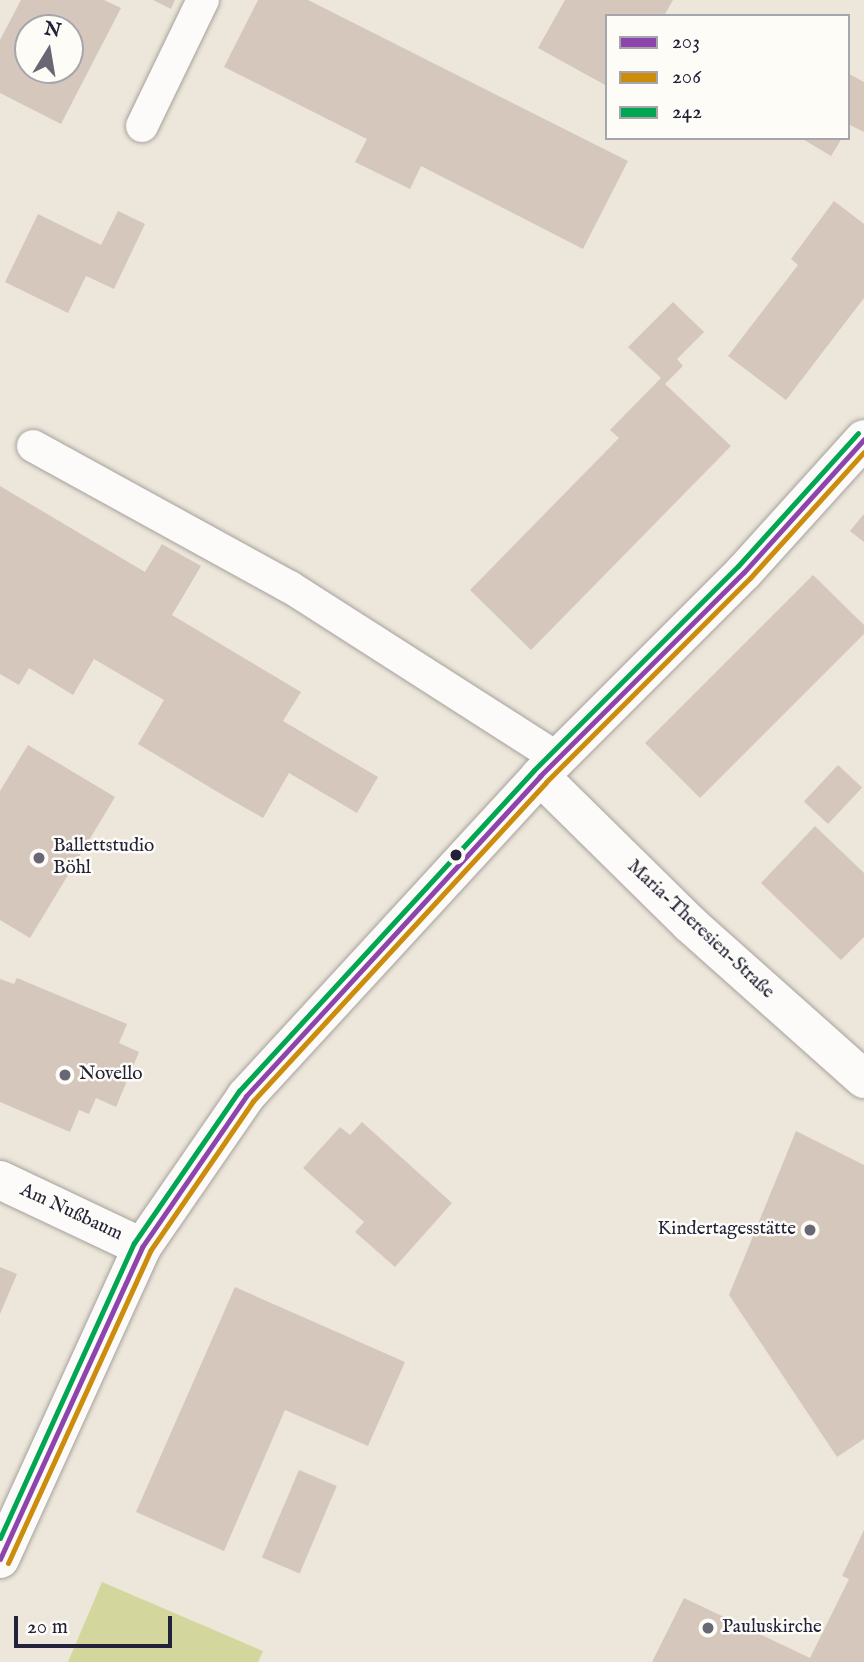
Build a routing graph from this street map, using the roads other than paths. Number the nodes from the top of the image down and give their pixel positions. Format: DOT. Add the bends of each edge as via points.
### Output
graph roads {
  1 [pos="204,0"];
  2 [pos="142,126"];
  3 [pos="864,439"];
  4 [pos="33,446"];
  5 [pos="548,767"];
  6 [pos="864,1079"];
  7 [pos="0,1180"];
  8 [pos="142,1247"];
  9 [pos="0,1559"];
  1 -- 2 [label="lane"];
  3 -- 5 [label="street" via="744,572"];
  4 -- 5 [label="lane" via="290,587"];
  5 -- 6 [label="street, Maria-Theresien-Straße" via="690,924"];
  5 -- 8 [label="street" via="246,1096"];
  7 -- 8 [label="street, Am Nußbaum"];
  8 -- 9 [label="street"];
}
